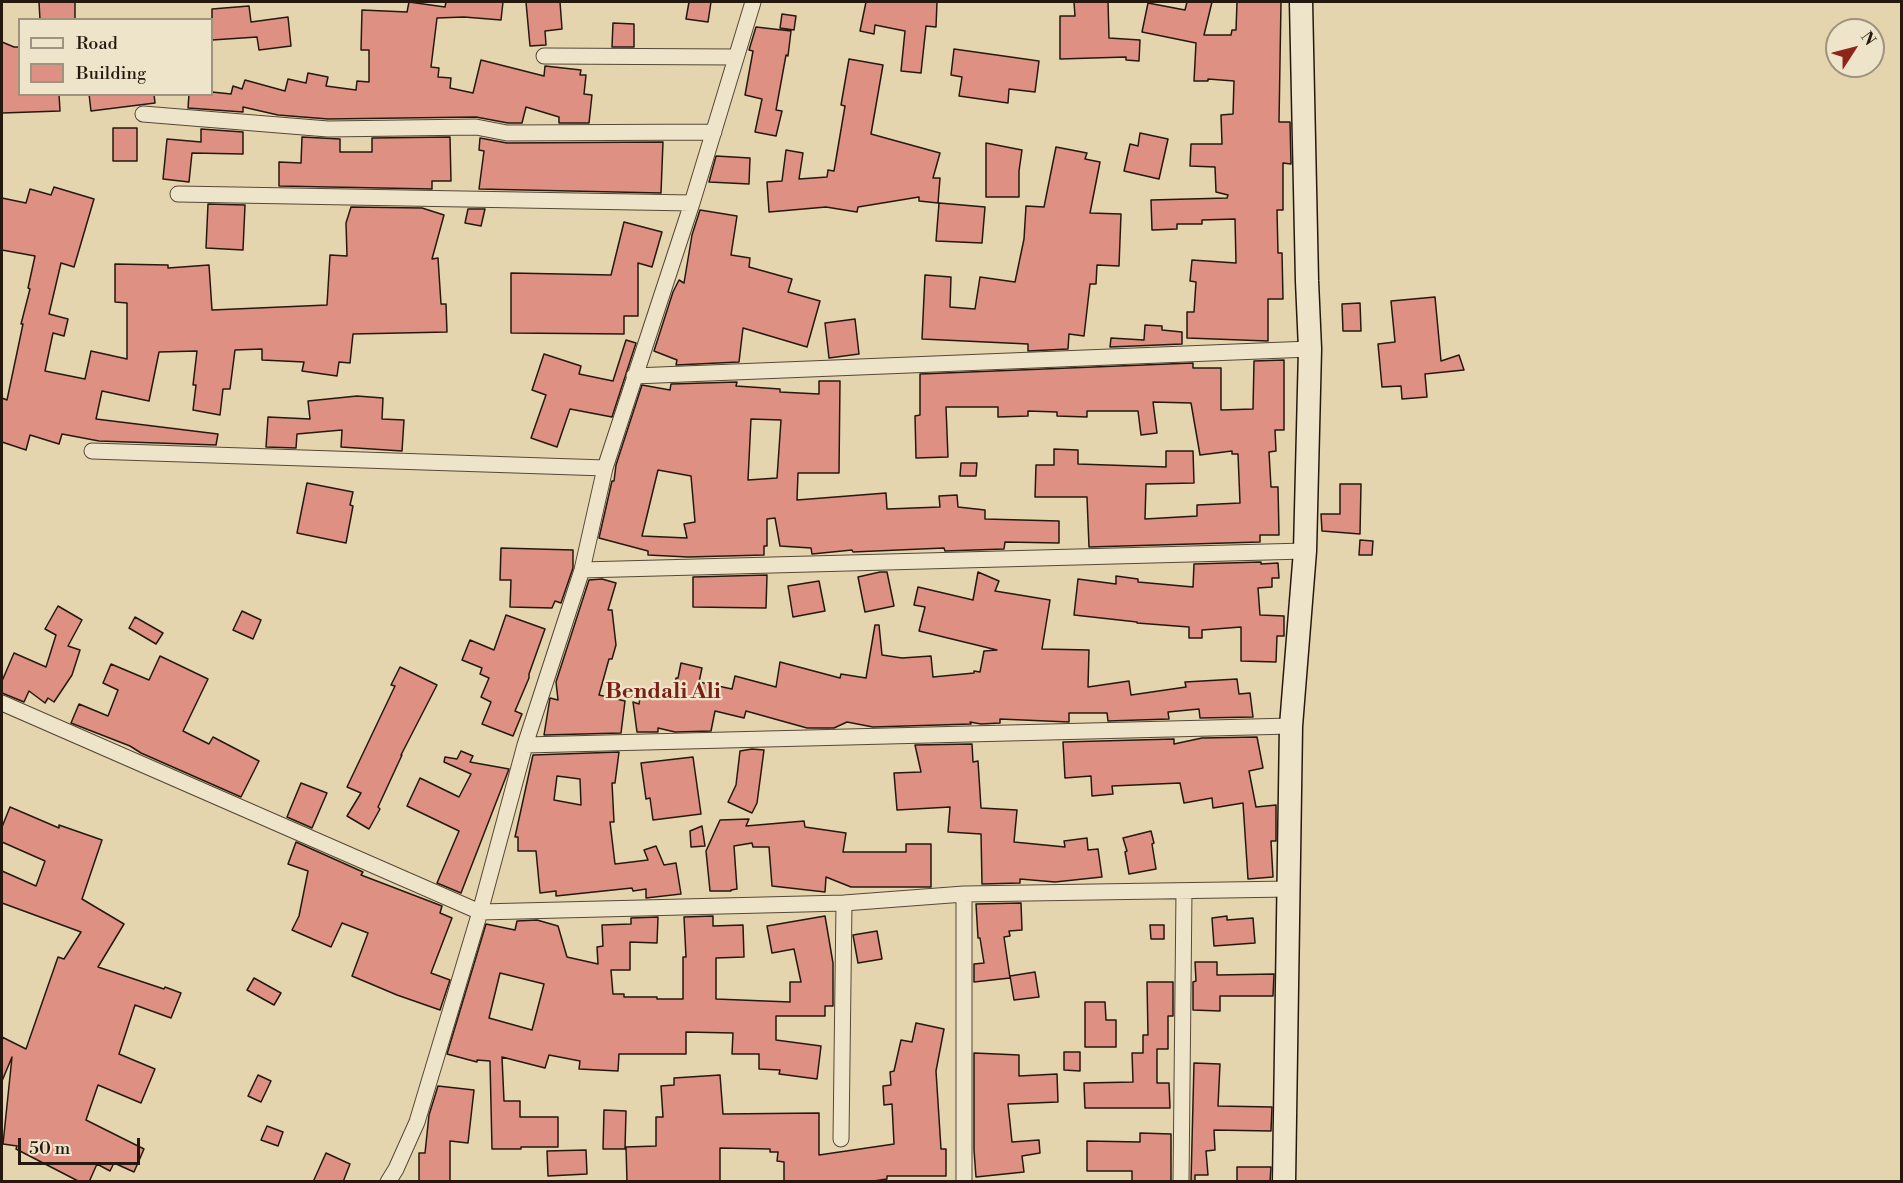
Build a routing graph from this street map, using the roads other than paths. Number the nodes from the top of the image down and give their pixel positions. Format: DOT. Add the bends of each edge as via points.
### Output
graph roads {
  1 [pos="753,2"];
  2 [pos="1301,2"];
  3 [pos="544,56"];
  4 [pos="736,57"];
  5 [pos="143,114"];
  6 [pos="714,132"];
  7 [pos="178,194"];
  8 [pos="692,203"];
  9 [pos="1310,349"];
  10 [pos="634,376"];
  11 [pos="92,451"];
  12 [pos="604,468"];
  13 [pos="1305,551"];
  14 [pos="582,570"];
  15 [pos="2,703"];
  16 [pos="1292,726"];
  17 [pos="525,745"];
  18 [pos="1290,889"];
  19 [pos="1184,891"];
  20 [pos="964,894"];
  21 [pos="844,903"];
  22 [pos="480,912"];
  23 [pos="841,1139"];
  24 [pos="388,1182"];
  25 [pos="963,1182"];
  26 [pos="1181,1182"];
  27 [pos="1284,1182"];
  1 -- 4 [label="street"];
  2 -- 9 [label="main road"];
  3 -- 4 [label="street"];
  4 -- 6 [label="street"];
  5 -- 6 [label="street" via="328,129 476,127 507,133"];
  6 -- 8 [label="street"];
  7 -- 8 [label="street"];
  8 -- 10 [label="street"];
  9 -- 10 [label="street"];
  9 -- 13 [label="main road"];
  10 -- 12 [label="street"];
  11 -- 12 [label="street"];
  12 -- 14 [label="street"];
  13 -- 14 [label="street"];
  13 -- 16 [label="main road"];
  14 -- 17 [label="street"];
  15 -- 22 [label="street"];
  16 -- 17 [label="street"];
  16 -- 18 [label="main road"];
  17 -- 22 [label="street"];
  18 -- 19 [label="street"];
  18 -- 27 [label="main road"];
  19 -- 20 [label="street"];
  19 -- 26 [label="street"];
  20 -- 21 [label="street"];
  20 -- 25 [label="street"];
  21 -- 22 [label="street"];
  21 -- 23 [label="street"];
  22 -- 24 [label="street" via="417,1122"];
}
